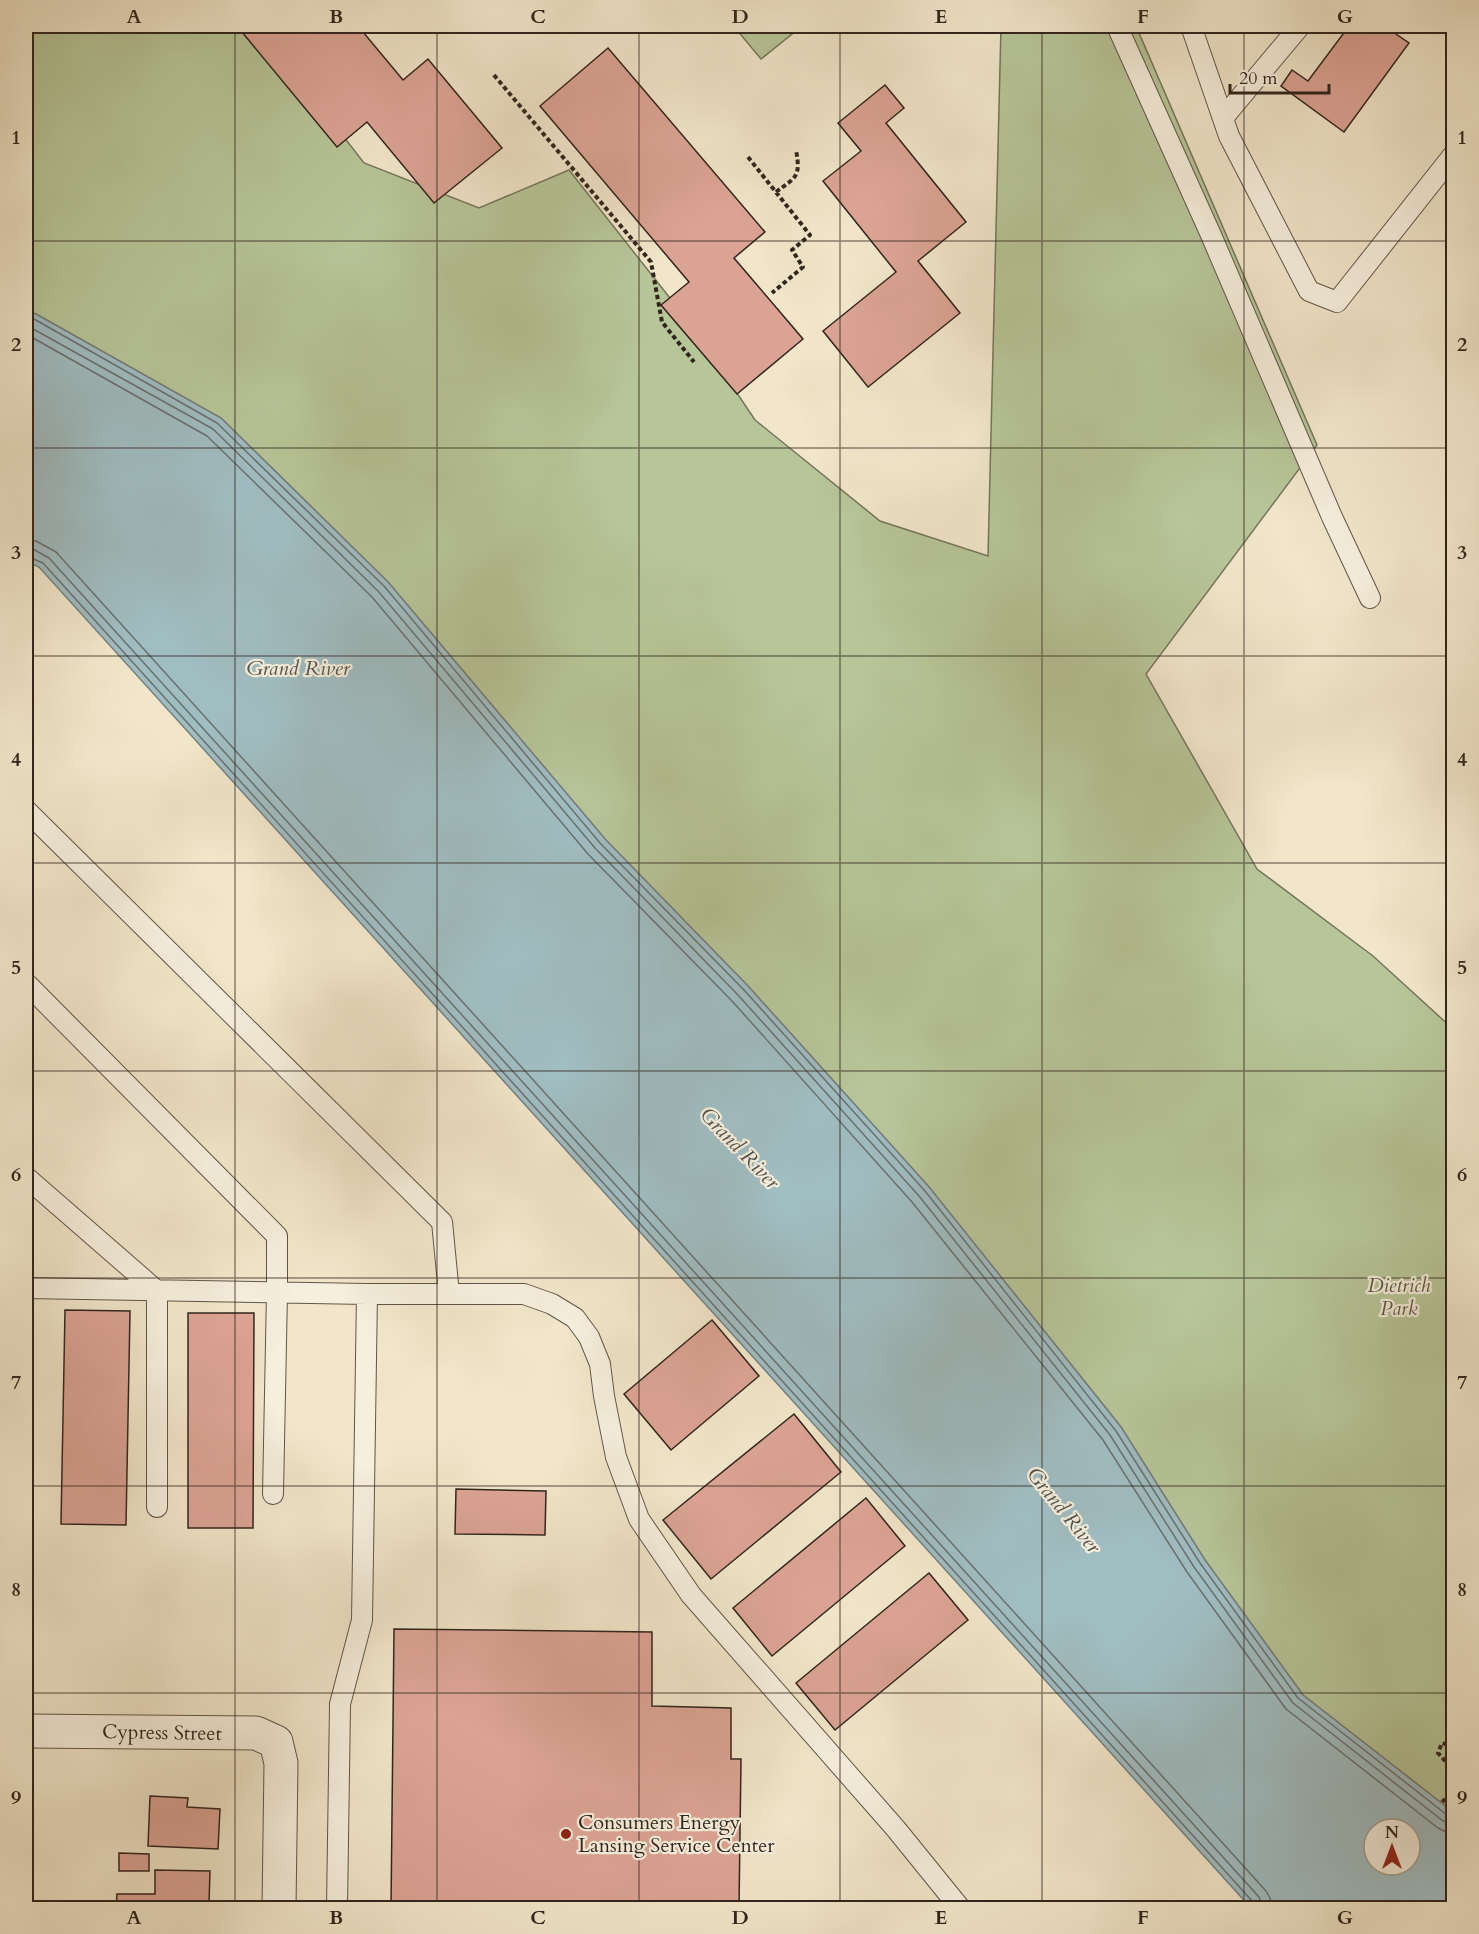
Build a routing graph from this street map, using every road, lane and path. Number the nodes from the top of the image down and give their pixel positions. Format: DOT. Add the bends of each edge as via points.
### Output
graph roads {
  1 [pos="1117,26"];
  2 [pos="1191,26"];
  3 [pos="1300,26"];
  4 [pos="494,75"];
  5 [pos="1223,118"];
  6 [pos="796,150"];
  7 [pos="1454,154"];
  8 [pos="748,157"];
  9 [pos="776,192"];
  10 [pos="772,293"];
  11 [pos="694,362"];
  12 [pos="1370,597"];
  13 [pos="26,810"];
  14 [pos="26,983"];
  15 [pos="26,1177"];
  16 [pos="26,1288"];
  17 [pos="157,1291"];
  18 [pos="277,1292"];
  19 [pos="367,1294"];
  20 [pos="449,1294"];
  21 [pos="273,1494"];
  22 [pos="157,1507"];
  23 [pos="26,1731"];
  24 [pos="1454,1747"];
  25 [pos="1454,1771"];
  26 [pos="1454,1791"];
  27 [pos="1442,1802"];
  28 [pos="279,1908"];
  29 [pos="337,1908"];
  30 [pos="960,1908"];
  1 -- 12 [label="lane"];
  2 -- 5 [label="lane"];
  3 -- 5 [label="lane"];
  4 -- 11 [label="path" via="651,262 662,321"];
  5 -- 7 [label="lane" via="1309,291 1337,302"];
  6 -- 9 [label="path" via="799,167 795,177"];
  8 -- 9 [label="path"];
  9 -- 10 [label="path" via="810,235 792,250 803,267"];
  13 -- 20 [label="lane" via="442,1222"];
  14 -- 18 [label="lane" via="277,1236"];
  15 -- 17 [label="lane"];
  16 -- 17 [label="lane"];
  17 -- 18 [label="lane"];
  17 -- 22 [label="lane"];
  18 -- 19 [label="lane"];
  18 -- 21 [label="lane"];
  19 -- 20 [label="lane"];
  19 -- 29 [label="lane" via="362,1620 340,1704"];
  20 -- 30 [label="lane" via="524,1294 575,1318 589,1337 600,1364 616,1458 639,1519 692,1595"];
  23 -- 28 [label="street, Cypress Street" via="256,1733 276,1742 281,1763"];
  24 -- 25 [label="path" via="1442,1743 1438,1753"];
  26 -- 27 [label="path"];
}
